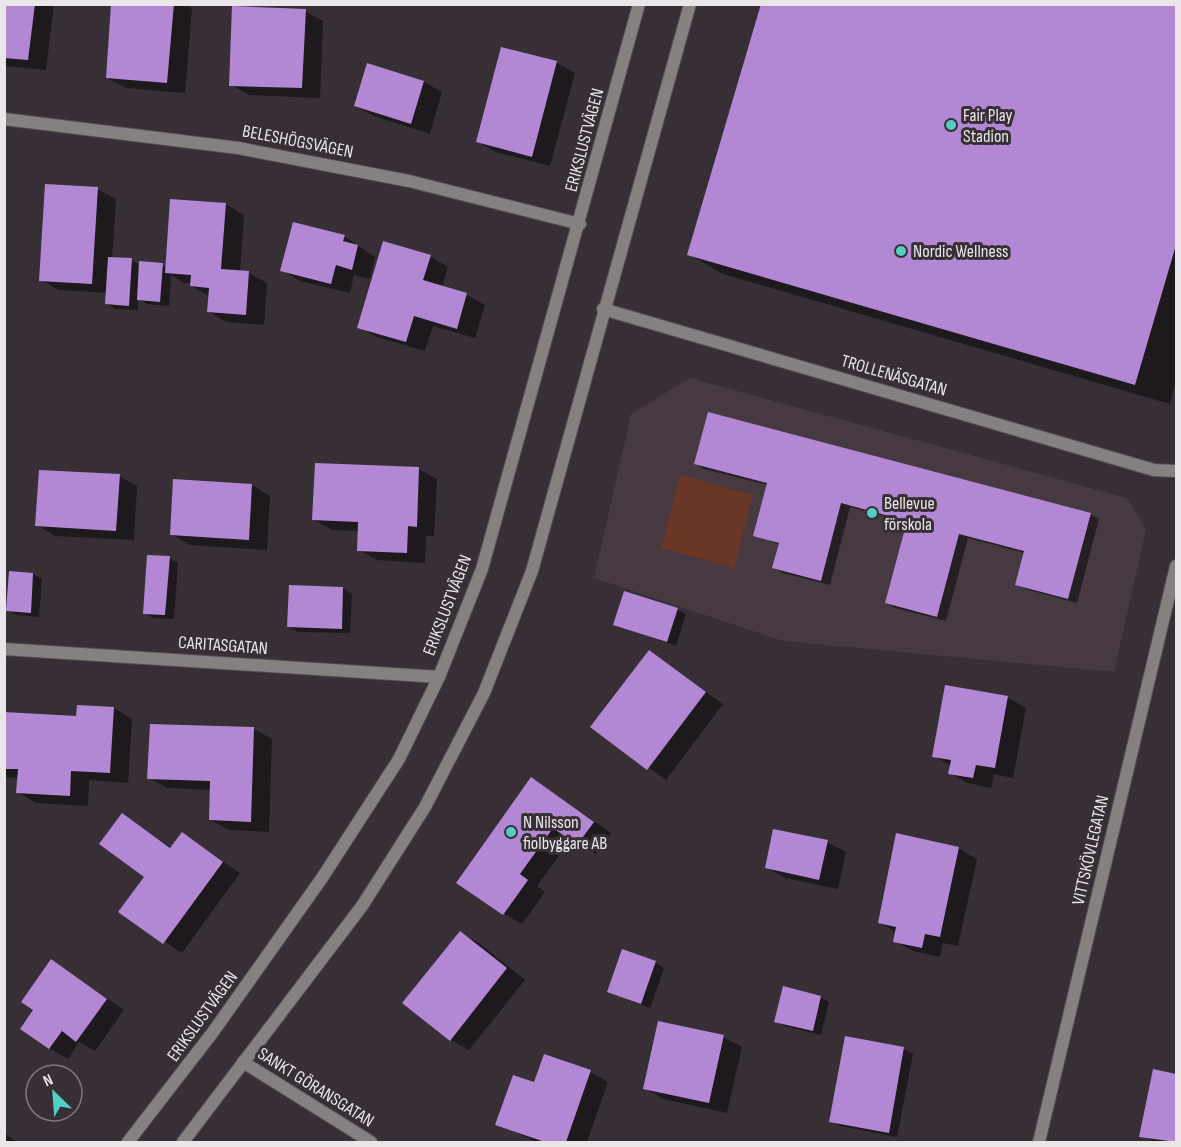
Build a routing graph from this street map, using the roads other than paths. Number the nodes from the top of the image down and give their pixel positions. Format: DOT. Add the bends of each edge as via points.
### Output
graph roads {
  1 [pos="639,4"];
  2 [pos="690,4"];
  3 [pos="4,118"];
  4 [pos="580,224"];
  5 [pos="603,309"];
  6 [pos="1176,471"];
  7 [pos="1176,566"];
  8 [pos="4,649"];
  9 [pos="439,677"];
  10 [pos="243,1062"];
  11 [pos="128,1143"];
  12 [pos="183,1143"];
  13 [pos="371,1143"];
  14 [pos="1039,1143"];
  1 -- 4 [label="street, ERIKSLUSTVÄGEN"];
  2 -- 5 [label="street"];
  3 -- 4 [label="street, BELESHÖGSVÄGEN" via="238,148 410,181"];
  4 -- 9 [label="street, ERIKSLUSTVÄGEN" via="482,569"];
  5 -- 6 [label="street, TROLLENÄSGATAN" via="1154,470"];
  5 -- 10 [label="street" via="532,571 484,693 425,807 362,906"];
  7 -- 14 [label="street, VITTSKÖVLEGATAN"];
  8 -- 9 [label="street, CARITASGATAN"];
  9 -- 11 [label="street, ERIKSLUSTVÄGEN" via="399,759 322,879"];
  10 -- 12 [label="street"];
  10 -- 13 [label="street, SANKT GÖRANSGATAN"];
}
